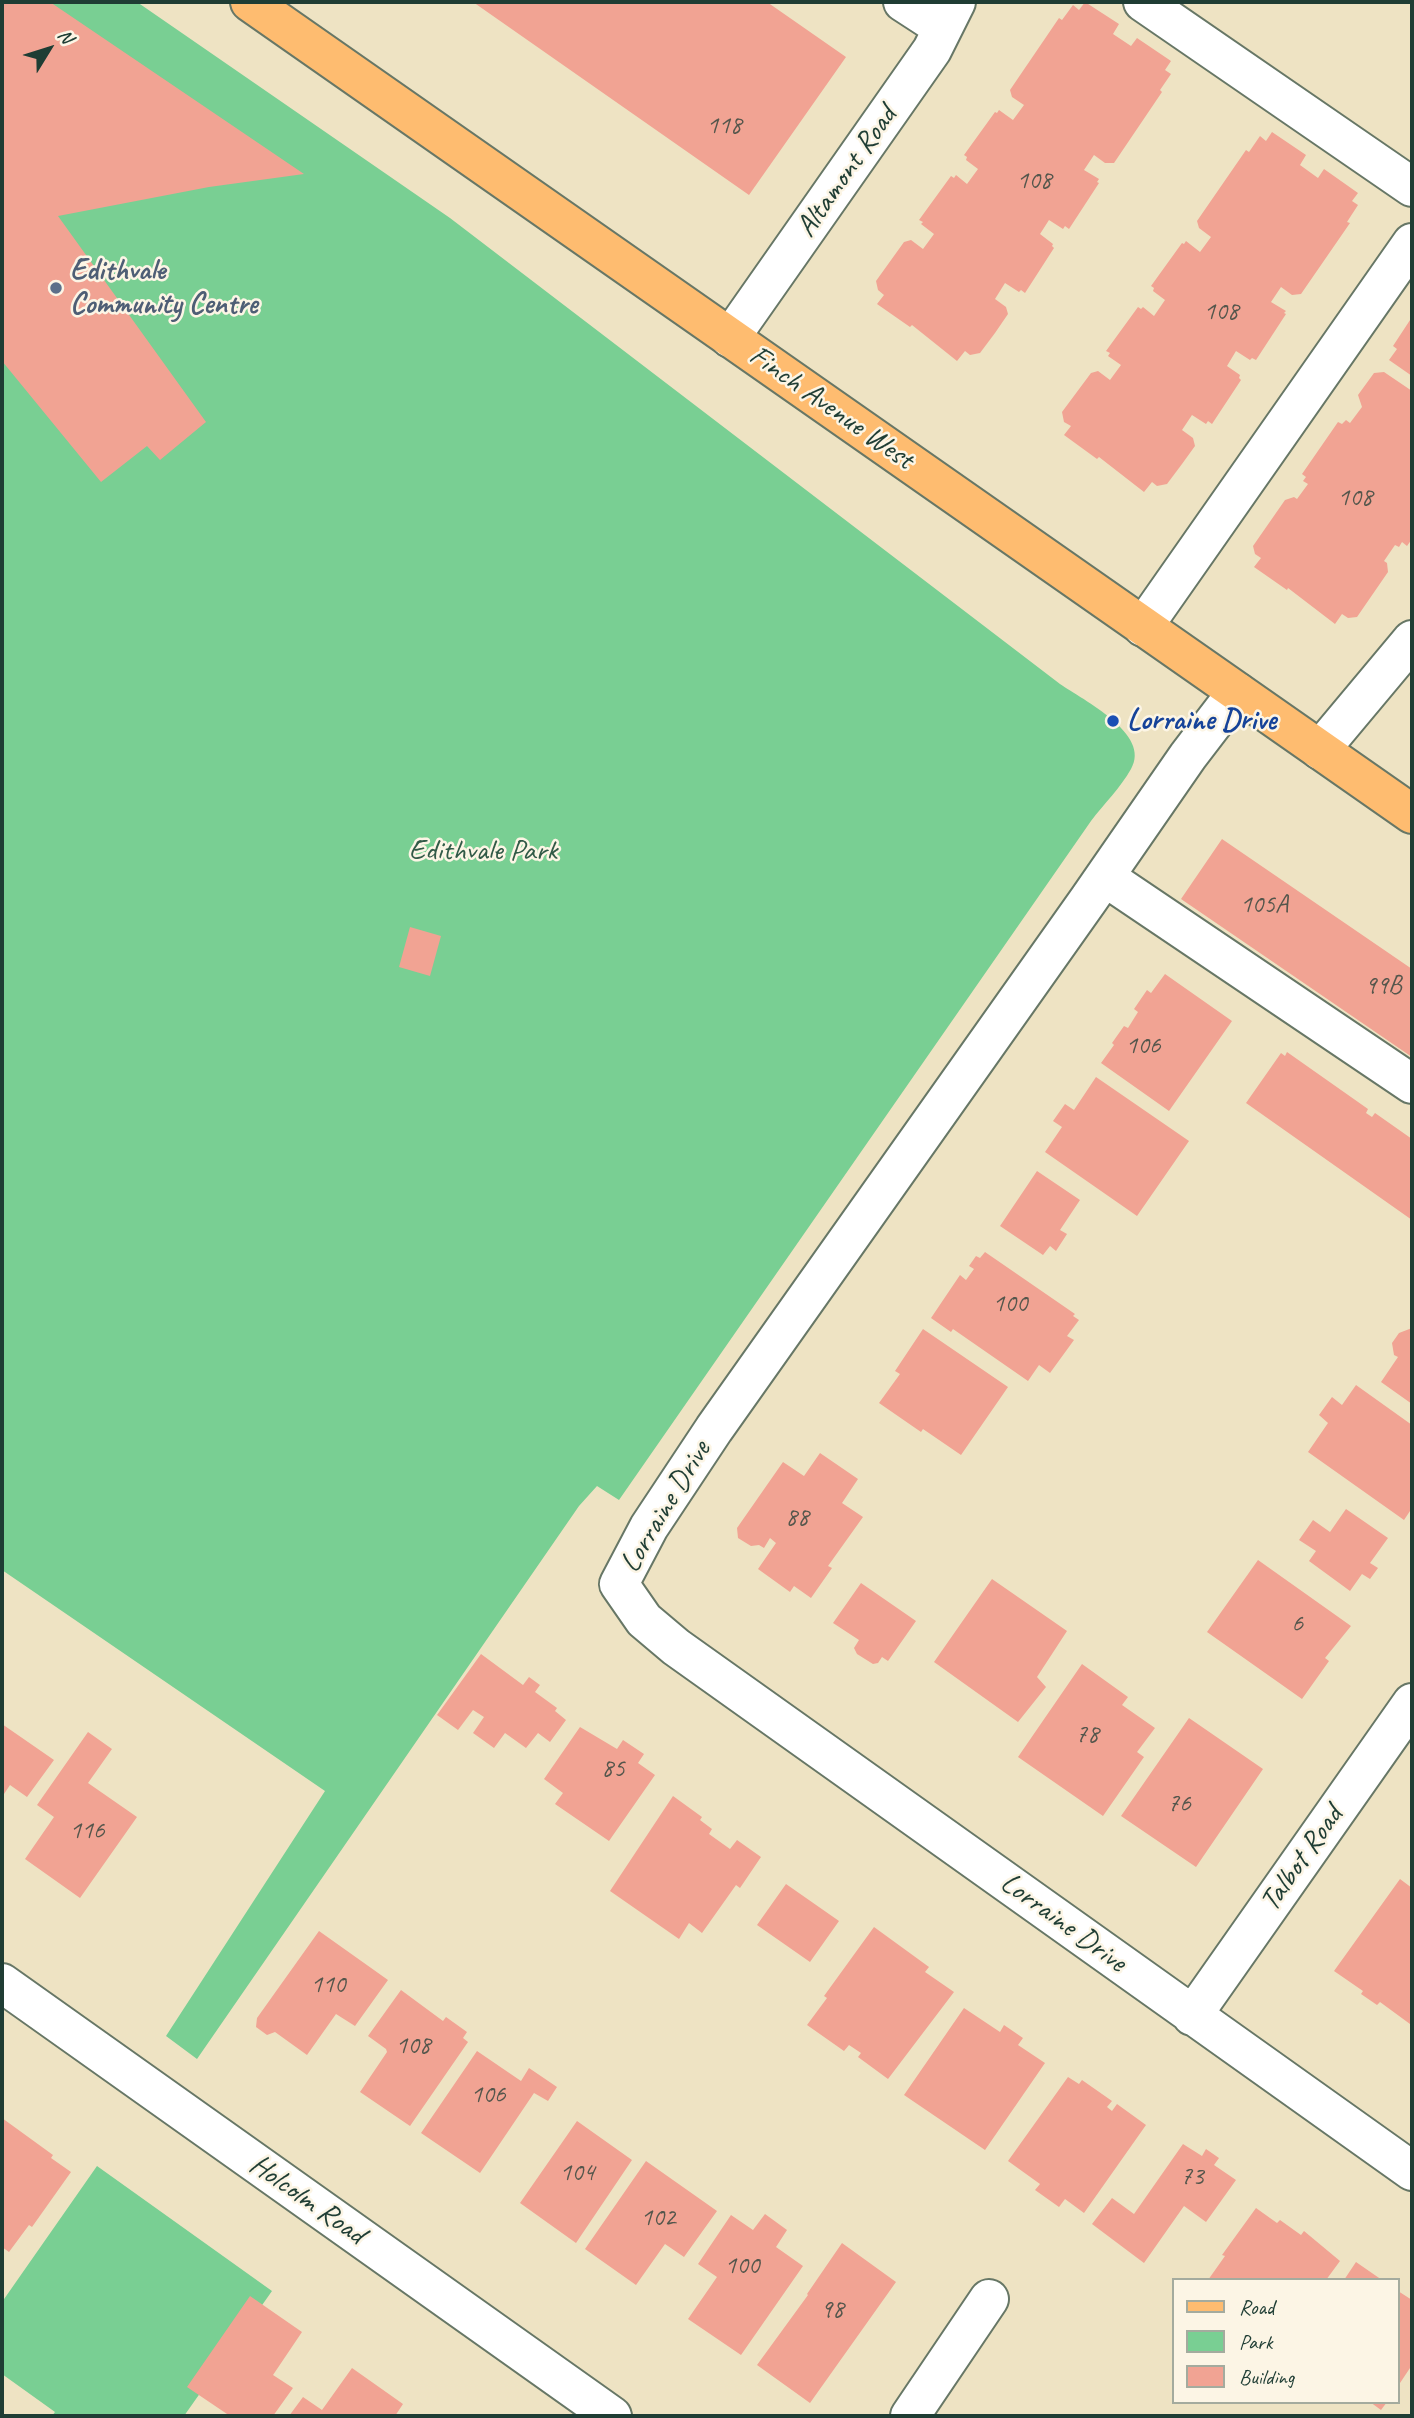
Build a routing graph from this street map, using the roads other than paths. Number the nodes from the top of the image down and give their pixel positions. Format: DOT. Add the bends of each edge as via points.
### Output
graph roads {
  1 [pos="250,2"];
  2 [pos="903,2"];
  3 [pos="1143,2"];
  4 [pos="949,15"];
  5 [pos="1412,187"];
  6 [pos="1412,243"];
  7 [pos="730,338"];
  8 [pos="1143,627"];
  9 [pos="1412,640"];
  10 [pos="1237,692"];
  11 [pos="1320,750"];
  12 [pos="1412,814"];
  13 [pos="1105,877"];
  14 [pos="1412,1084"];
  15 [pos="1412,1703"];
  16 [pos="2,1983"];
  17 [pos="1192,2016"];
  18 [pos="1412,2171"];
  19 [pos="989,2299"];
  20 [pos="612,2416"];
  21 [pos="910,2416"];
  1 -- 7 [label="main road, Finch Avenue West"];
  2 -- 4 [label="street"];
  3 -- 5 [label="street"];
  4 -- 7 [label="street, Altamont Road" via="924,61"];
  6 -- 8 [label="street"];
  7 -- 8 [label="main road, Finch Avenue West"];
  8 -- 10 [label="main road, Finch Avenue West"];
  9 -- 11 [label="street"];
  10 -- 11 [label="main road, Finch Avenue West"];
  10 -- 13 [label="street, Lorraine Drive"];
  11 -- 12 [label="main road, Finch Avenue West"];
  13 -- 14 [label="street"];
  13 -- 17 [label="street, Lorraine Drive" via="714,1429 649,1527 619,1584 644,1620 676,1647"];
  15 -- 17 [label="street, Talbot Road"];
  16 -- 20 [label="street, Holcolm Road"];
  17 -- 18 [label="street, Lorraine Drive"];
  19 -- 21 [label="street"];
}
